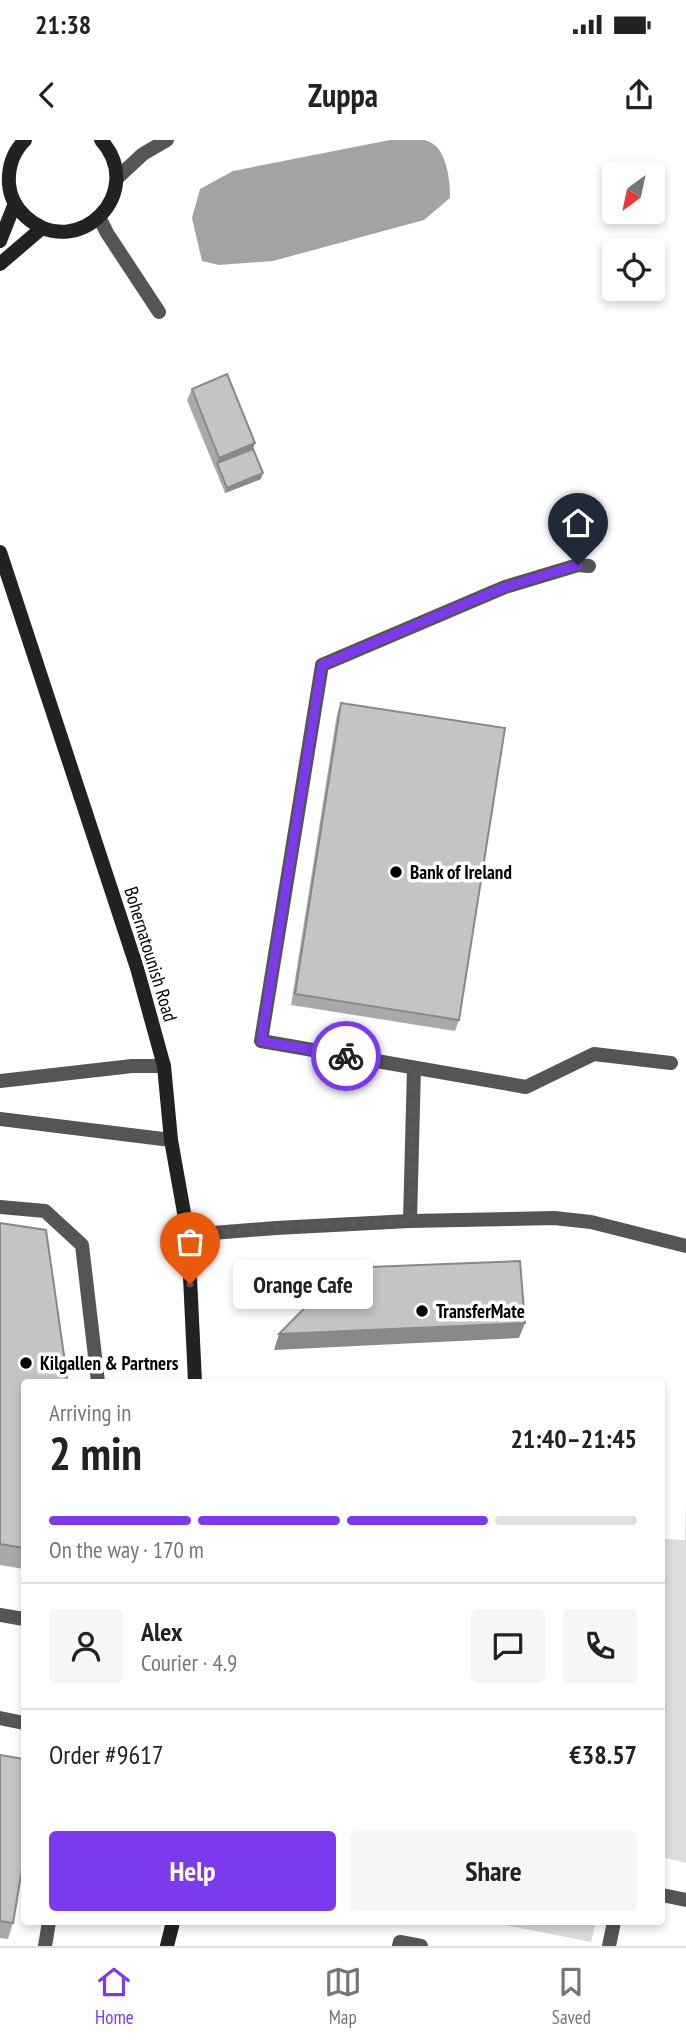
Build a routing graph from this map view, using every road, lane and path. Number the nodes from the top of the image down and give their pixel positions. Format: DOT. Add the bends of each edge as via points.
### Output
graph roads {
  1 [pos="25,140"];
  2 [pos="101,140"];
  3 [pos="167,140"];
  4 [pos="117,178"];
  5 [pos="15,203"];
  6 [pos="99,217"];
  7 [pos="43,228"];
  8 [pos="0,241"];
  9 [pos="0,264"];
  10 [pos="159,312"];
  11 [pos="0,552"];
  12 [pos="589,566"];
  13 [pos="671,1063"];
  14 [pos="164,1066"];
  15 [pos="414,1068"];
  16 [pos="0,1081"];
  17 [pos="0,1119"];
  18 [pos="171,1140"];
  19 [pos="0,1207"];
  20 [pos="410,1221"];
  21 [pos="188,1235"];
  22 [pos="686,1246"];
  23 [pos="98,1379"];
  24 [pos="195,1379"];
  25 [pos="0,1615"];
  26 [pos="21,1618"];
  27 [pos="0,1718"];
  28 [pos="21,1722"];
  29 [pos="665,1896"];
  30 [pos="686,1900"];
  31 [pos="48,1925"];
  32 [pos="172,1925"];
  33 [pos="613,1925"];
  34 [pos="45,1946"];
  35 [pos="167,1946"];
  36 [pos="399,1946"];
  37 [pos="421,1946"];
  38 [pos="609,1946"];
  1 -- 5 [label="street" via="12,158 9,173"];
  2 -- 4 [label="street" via="115,163"];
  3 -- 4 [label="lane"];
  4 -- 6 [label="street" via="112,199"];
  5 -- 7 [label="street"];
  5 -- 8 [label="street"];
  6 -- 7 [label="street" via="73,231"];
  6 -- 10 [label="lane"];
  7 -- 9 [label="street"];
  11 -- 14 [label="street, Bohernatounish Road" via="137,968"];
  12 -- 15 [label="lane" via="578,565 505,587 322,665 261,1041"];
  13 -- 15 [label="lane" via="594,1054 526,1087"];
  14 -- 16 [label="lane"];
  14 -- 18 [label="street, Bohernatounish Road"];
  15 -- 20 [label="lane"];
  17 -- 18 [label="lane"];
  18 -- 21 [label="street, Bohernatounish Road"];
  19 -- 23 [label="lane" via="45,1211 82,1245"];
  20 -- 21 [label="lane"];
  20 -- 22 [label="lane" via="554,1218 591,1222"];
  21 -- 24 [label="street, Bohernatounish Road"];
  25 -- 26 [label="lane"];
  27 -- 28 [label="lane"];
  29 -- 30 [label="lane"];
  31 -- 34 [label="lane"];
  32 -- 35 [label="street"];
  33 -- 38 [label="lane"];
  36 -- 37 [label="lane" via="400,1942"];
}
